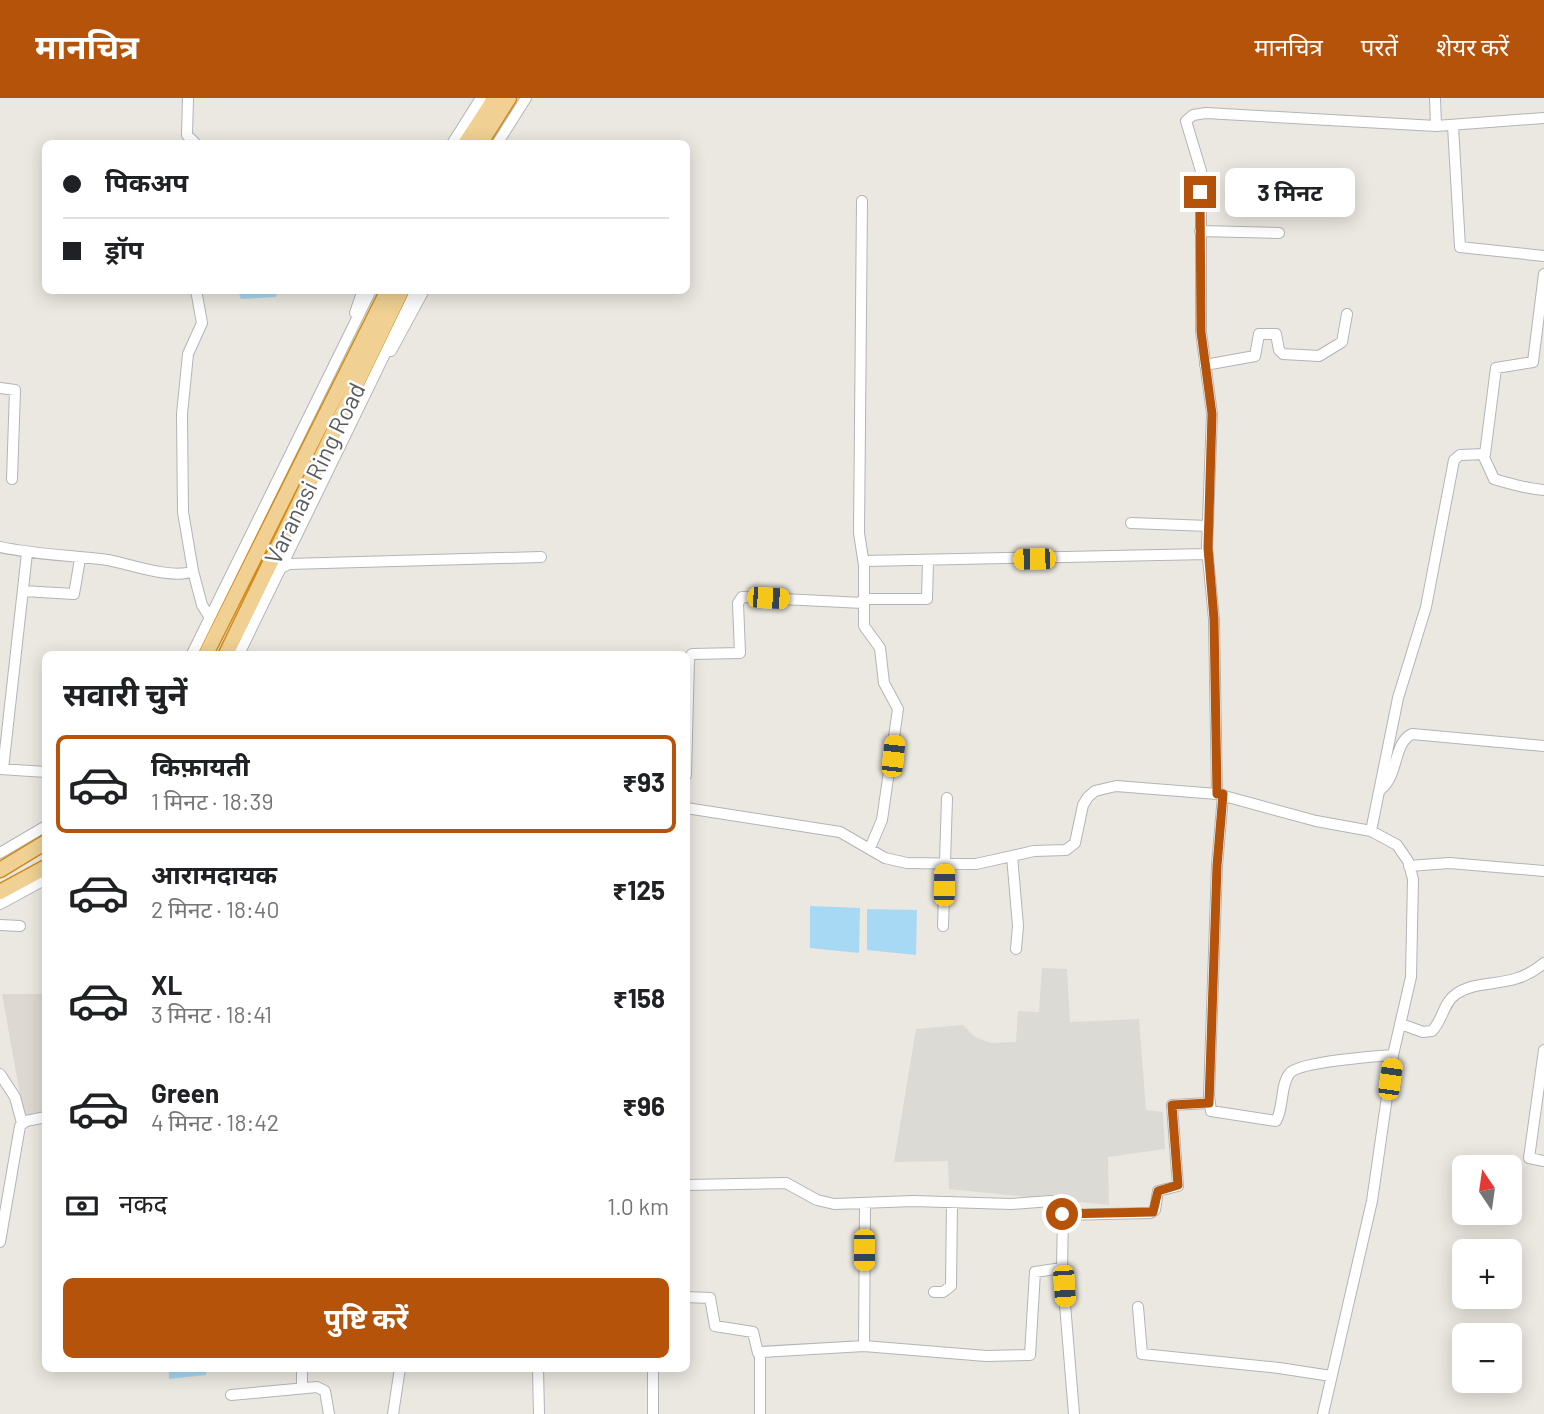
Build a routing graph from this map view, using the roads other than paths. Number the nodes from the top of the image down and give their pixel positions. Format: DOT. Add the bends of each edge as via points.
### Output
graph roads {
  1 [pos="188,98"];
  2 [pos="481,98"];
  3 [pos="495,98"];
  4 [pos="509,98"];
  5 [pos="526,98"];
  6 [pos="1434,98"];
  7 [pos="1544,118"];
  8 [pos="1436,126"];
  9 [pos="1453,126"];
  10 [pos="192,140"];
  11 [pos="455,140"];
  12 [pos="469,140"];
  13 [pos="483,140"];
  14 [pos="500,140"];
  15 [pos="862,201"];
  16 [pos="1200,231"];
  17 [pos="1279,233"];
  18 [pos="1544,256"];
  19 [pos="1544,274"];
  20 [pos="197,294"];
  21 [pos="362,294"];
  22 [pos="369,294"];
  23 [pos="386,294"];
  24 [pos="400,294"];
  25 [pos="414,294"];
  26 [pos="422,294"];
  27 [pos="1347,314"];
  28 [pos="350,334"];
  29 [pos="1541,340"];
  30 [pos="1205,365"];
  31 [pos="370,383"];
  32 [pos="0,388"];
  33 [pos="1483,456"];
  34 [pos="12,479"];
  35 [pos="1544,490"];
  36 [pos="1131,523"];
  37 [pos="1208,526"];
  38 [pos="0,547"];
  39 [pos="27,553"];
  40 [pos="1208,554"];
  41 [pos="541,558"];
  42 [pos="80,559"];
  43 [pos="864,561"];
  44 [pos="928,561"];
  45 [pos="282,568"];
  46 [pos="193,571"];
  47 [pos="23,590"];
  48 [pos="863,601"];
  49 [pos="209,616"];
  50 [pos="193,651"];
  51 [pos="208,651"];
  52 [pos="227,651"];
  53 [pos="240,651"];
  54 [pos="690,657"];
  55 [pos="1392,733"];
  56 [pos="1405,738"];
  57 [pos="1544,746"];
  58 [pos="2,769"];
  59 [pos="42,772"];
  60 [pos="1381,789"];
  61 [pos="1220,794"];
  62 [pos="947,798"];
  63 [pos="690,809"];
  64 [pos="42,828"];
  65 [pos="1371,831"];
  66 [pos="42,844"];
  67 [pos="870,848"];
  68 [pos="0,853"];
  69 [pos="1012,856"];
  70 [pos="944,864"];
  71 [pos="1409,866"];
  72 [pos="42,869"];
  73 [pos="0,870"];
  74 [pos="1544,871"];
  75 [pos="42,881"];
  76 [pos="0,892"];
  77 [pos="0,904"];
  78 [pos="0,925"];
  79 [pos="20,926"];
  80 [pos="943,926"];
  81 [pos="1016,949"];
  82 [pos="1544,963"];
  83 [pos="1401,1024"];
  84 [pos="1544,1050"];
  85 [pos="1393,1055"];
  86 [pos="0,1074"];
  87 [pos="1209,1103"];
  88 [pos="42,1118"];
  89 [pos="22,1123"];
  90 [pos="1544,1161"];
  91 [pos="690,1185"];
  92 [pos="952,1202"];
  93 [pos="865,1204"];
  94 [pos="1063,1215"];
  95 [pos="0,1242"];
  96 [pos="1062,1268"];
  97 [pos="934,1292"];
  98 [pos="690,1297"];
  99 [pos="1138,1307"];
  100 [pos="864,1346"];
  101 [pos="758,1353"];
  102 [pos="302,1372"];
  103 [pos="399,1372"];
  104 [pos="538,1372"];
  105 [pos="653,1372"];
  106 [pos="1331,1376"];
  107 [pos="302,1387"];
  108 [pos="231,1395"];
  109 [pos="329,1414"];
  110 [pos="393,1414"];
  111 [pos="539,1414"];
  112 [pos="653,1414"];
  113 [pos="760,1414"];
  114 [pos="1074,1414"];
  115 [pos="1323,1414"];
  1 -- 10 [label="street" via="187,135"];
  2 -- 11 [label="street"];
  3 -- 12 [label="highway"];
  4 -- 13 [label="highway"];
  5 -- 14 [label="street"];
  6 -- 8 [label="street"];
  7 -- 9 [label="street"];
  8 -- 9 [label="street"];
  8 -- 16 [label="street" via="1192,115 1186,128 1201,172"];
  9 -- 18 [label="street" via="1460,247"];
  15 -- 43 [label="street" via="859,533"];
  16 -- 17 [label="street"];
  16 -- 30 [label="street"];
  19 -- 29 [label="street"];
  20 -- 46 [label="street" via="202,323 188,354 182,426 183,512"];
  21 -- 28 [label="street"];
  22 -- 28 [label="street"];
  23 -- 51 [label="highway"];
  24 -- 52 [label="highway, Varanasi Ring Road"];
  25 -- 31 [label="street"];
  26 -- 31 [label="street"];
  27 -- 30 [label="street" via="1342,342 1325,355 1283,354 1276,334 1259,334 1255,356"];
  28 -- 49 [label="street"];
  29 -- 33 [label="street" via="1531,365 1496,368"];
  30 -- 37 [label="street" via="1212,414"];
  31 -- 45 [label="street"];
  32 -- 34 [label="street" via="15,390"];
  33 -- 35 [label="street" via="1494,479"];
  33 -- 55 [label="street" via="1454,460 1426,607"];
  36 -- 37 [label="street"];
  37 -- 40 [label="street"];
  38 -- 39 [label="street"];
  39 -- 42 [label="street"];
  39 -- 47 [label="street"];
  40 -- 44 [label="street"];
  40 -- 61 [label="street"];
  41 -- 45 [label="street" via="289,564"];
  42 -- 46 [label="street"];
  42 -- 47 [label="street" via="74,594"];
  43 -- 44 [label="street"];
  43 -- 48 [label="street"];
  44 -- 48 [label="street" via="927,599"];
  45 -- 53 [label="street"];
  46 -- 49 [label="street"];
  47 -- 58 [label="street"];
  48 -- 54 [label="street" via="742,597 738,603 740,653"];
  48 -- 67 [label="street" via="864,626 880,648 884,683 898,709 882,820"];
  49 -- 50 [label="street"];
  55 -- 56 [label="street"];
  55 -- 60 [label="street"];
  56 -- 57 [label="street" via="1417,733"];
  56 -- 60 [label="street" via="1392,777"];
  58 -- 59 [label="street"];
  60 -- 65 [label="street"];
  61 -- 65 [label="street"];
  61 -- 69 [label="street" via="1106,787 1095,791 1083,805 1071,847"];
  61 -- 87 [label="street"];
  62 -- 70 [label="street"];
  63 -- 67 [label="street" via="840,832"];
  64 -- 68 [label="street"];
  65 -- 71 [label="street" via="1398,845"];
  66 -- 73 [label="highway"];
  67 -- 70 [label="street" via="896,862"];
  69 -- 70 [label="street" via="976,864"];
  69 -- 81 [label="street"];
  70 -- 80 [label="street"];
  71 -- 74 [label="street" via="1449,863"];
  71 -- 83 [label="street" via="1413,879 1410,976"];
  72 -- 76 [label="highway"];
  75 -- 77 [label="street"];
  78 -- 79 [label="street"];
  82 -- 83 [label="street" via="1517,980 1458,992 1432,1031"];
  83 -- 85 [label="street"];
  84 -- 90 [label="street" via="1529,1158"];
  85 -- 87 [label="street" via="1294,1070 1287,1076 1276,1121 1215,1114"];
  85 -- 106 [label="street" via="1372,1201"];
  86 -- 89 [label="street" via="15,1097"];
  87 -- 94 [label="street" via="1172,1105 1178,1185 1158,1191 1153,1212"];
  88 -- 89 [label="street"];
  89 -- 95 [label="street"];
  91 -- 93 [label="street" via="786,1183 826,1203"];
  92 -- 93 [label="street"];
  92 -- 94 [label="street" via="1011,1205 1051,1201 1060,1206"];
  92 -- 97 [label="street" via="951,1286"];
  93 -- 100 [label="street"];
  94 -- 96 [label="street"];
  96 -- 100 [label="street" via="1035,1272 1030,1355"];
  96 -- 114 [label="street"];
  98 -- 101 [label="street" via="710,1298 715,1326 753,1332"];
  99 -- 106 [label="street" via="1142,1354"];
  100 -- 101 [label="street"];
  101 -- 113 [label="street"];
  102 -- 107 [label="street"];
  103 -- 110 [label="street"];
  104 -- 111 [label="street"];
  105 -- 112 [label="street"];
  106 -- 115 [label="street"];
  107 -- 108 [label="street"];
  107 -- 109 [label="street" via="325,1391"];
}
